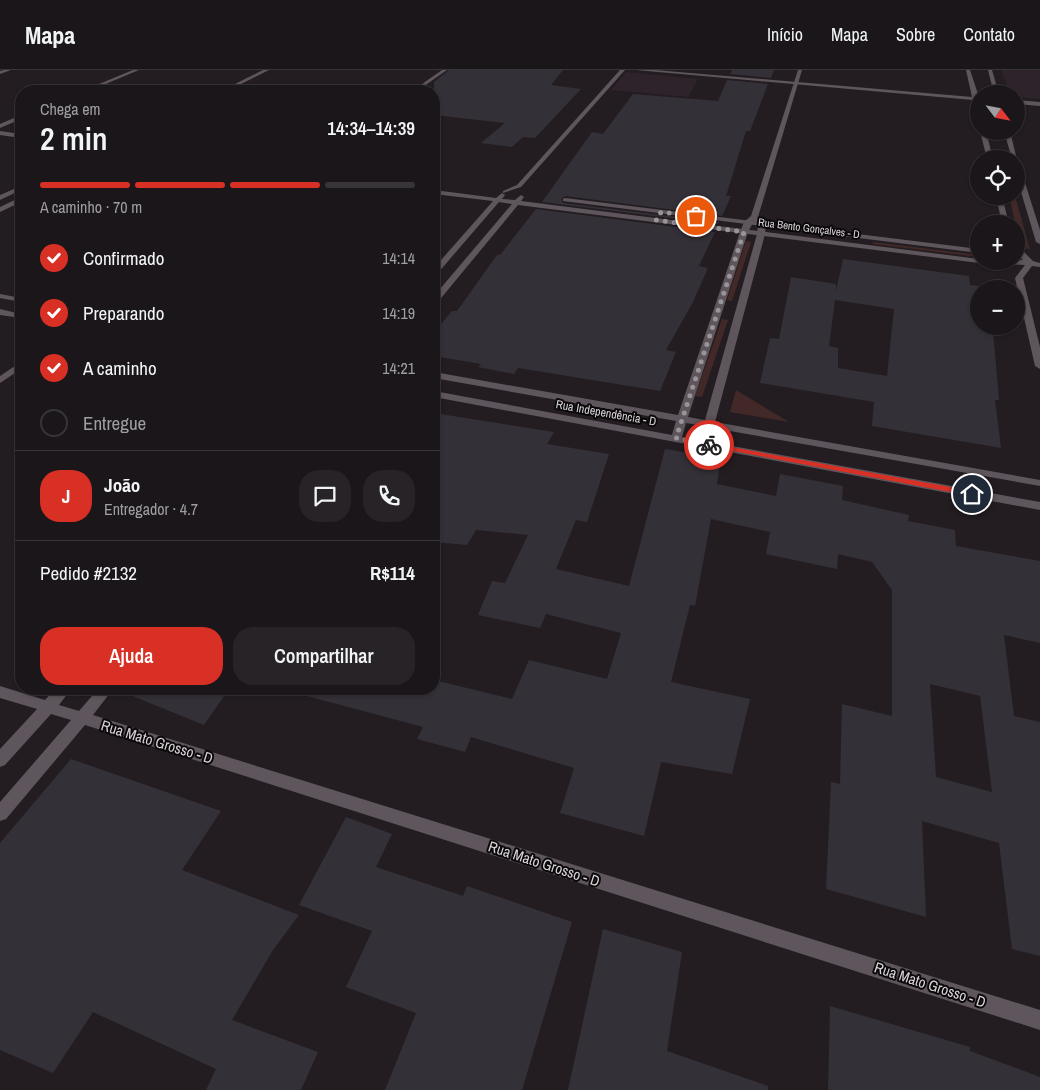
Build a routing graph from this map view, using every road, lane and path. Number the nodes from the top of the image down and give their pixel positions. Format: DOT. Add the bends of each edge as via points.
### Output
graph roads {
  1 [pos="9,70"];
  2 [pos="137,70"];
  3 [pos="267,70"];
  4 [pos="444,70"];
  5 [pos="623,70"];
  6 [pos="638,70"];
  7 [pos="800,70"];
  8 [pos="968,70"];
  9 [pos="990,70"];
  10 [pos="0,73"];
  11 [pos="796,84"];
  12 [pos="100,85"];
  13 [pos="236,85"];
  14 [pos="423,85"];
  15 [pos="973,85"];
  16 [pos="994,85"];
  17 [pos="970,98"];
  18 [pos="1025,103"];
  19 [pos="1040,104"];
  20 [pos="15,120"];
  21 [pos="0,126"];
  22 [pos="0,133"];
  23 [pos="15,135"];
  24 [pos="519,186"];
  25 [pos="15,191"];
  26 [pos="496,191"];
  27 [pos="505,192"];
  28 [pos="440,193"];
  29 [pos="1025,193"];
  30 [pos="522,194"];
  31 [pos="531,196"];
  32 [pos="0,198"];
  33 [pos="559,199"];
  34 [pos="498,200"];
  35 [pos="15,202"];
  36 [pos="517,202"];
  37 [pos="0,210"];
  38 [pos="661,212"];
  39 [pos="754,217"];
  40 [pos="656,220"];
  41 [pos="748,222"];
  42 [pos="762,229"];
  43 [pos="744,232"];
  44 [pos="865,237"];
  45 [pos="1040,242"];
  46 [pos="865,247"];
  47 [pos="970,250"];
  48 [pos="1025,255"];
  49 [pos="970,260"];
  50 [pos="1036,262"];
  51 [pos="440,265"];
  52 [pos="440,270"];
  53 [pos="459,271"];
  54 [pos="1040,271"];
  55 [pos="440,294"];
  56 [pos="1,297"];
  57 [pos="15,299"];
  58 [pos="0,312"];
  59 [pos="728,314"];
  60 [pos="15,315"];
  61 [pos="1040,366"];
  62 [pos="15,369"];
  63 [pos="440,376"];
  64 [pos="0,380"];
  65 [pos="440,395"];
  66 [pos="570,400"];
  67 [pos="562,418"];
  68 [pos="682,420"];
  69 [pos="710,425"];
  70 [pos="676,438"];
  71 [pos="704,444"];
  72 [pos="901,459"];
  73 [pos="901,480"];
  74 [pos="1040,483"];
  75 [pos="1040,506"];
  76 [pos="0,692"];
  77 [pos="58,695"];
  78 [pos="101,695"];
  79 [pos="47,707"];
  80 [pos="81,718"];
  81 [pos="0,760"];
  82 [pos="0,814"];
  83 [pos="1040,1020"];
  1 -- 10 [label="street"];
  2 -- 12 [label="street"];
  3 -- 13 [label="street"];
  4 -- 14 [label="street"];
  5 -- 24 [label="street"];
  6 -- 11 [label="street"];
  7 -- 11 [label="street"];
  8 -- 15 [label="street"];
  9 -- 16 [label="street"];
  11 -- 17 [label="street"];
  11 -- 39 [label="street"];
  18 -- 19 [label="street"];
  20 -- 21 [label="street"];
  22 -- 23 [label="street"];
  24 -- 27 [label="street"];
  24 -- 30 [label="street"];
  25 -- 32 [label="street"];
  26 -- 27 [label="street"];
  27 -- 30 [label="street"];
  27 -- 34 [label="street"];
  28 -- 34 [label="street, Rua Bento Gonçalves - D"];
  29 -- 45 [label="street"];
  30 -- 31 [label="street"];
  30 -- 36 [label="street"];
  33 -- 38 [label="street, Rua Bento Gonçalves - D"];
  34 -- 36 [label="street, Rua Bento Gonçalves - D"];
  34 -- 51 [label="street"];
  35 -- 37 [label="street"];
  36 -- 40 [label="street, Rua Bento Gonçalves - D"];
  36 -- 53 [label="street"];
  38 -- 40 [label="street"];
  38 -- 41 [label="street, Rua Bento Gonçalves - D"];
  39 -- 41 [label="street"];
  39 -- 42 [label="street"];
  40 -- 43 [label="street, Rua Bento Gonçalves - D"];
  41 -- 42 [label="street, Rua Bento Gonçalves - D"];
  41 -- 43 [label="street"];
  42 -- 43 [label="street, Rua Bento Gonçalves - D"];
  42 -- 44 [label="street, Rua Bento Gonçalves - D"];
  42 -- 46 [label="street, Rua Bento Gonçalves - D"];
  42 -- 59 [label="street"];
  43 -- 59 [label="street"];
  44 -- 46 [label="street"];
  44 -- 47 [label="street, Rua Bento Gonçalves - D"];
  46 -- 49 [label="street, Rua Bento Gonçalves - D"];
  48 -- 50 [label="street"];
  50 -- 54 [label="street"];
  50 -- 61 [label="street" via="1019,278"];
  52 -- 53 [label="street"];
  53 -- 55 [label="street"];
  56 -- 57 [label="street"];
  58 -- 60 [label="street"];
  59 -- 68 [label="street"];
  59 -- 69 [label="street"];
  62 -- 64 [label="street"];
  63 -- 66 [label="street, Rua Independência - D"];
  65 -- 67 [label="street, Rua Independência - D"];
  66 -- 67 [label="street"];
  66 -- 68 [label="street, Rua Independência - D"];
  67 -- 70 [label="street, Rua Independência - D"];
  68 -- 69 [label="street, Rua Independência - D"];
  68 -- 70 [label="street"];
  69 -- 71 [label="street"];
  69 -- 72 [label="street, Rua Independência - D"];
  70 -- 71 [label="street, Rua Independência - D"];
  71 -- 73 [label="street, Rua Independência - D"];
  72 -- 73 [label="street"];
  72 -- 74 [label="street, Rua Independência - D"];
  73 -- 75 [label="street, Rua Independência - D"];
  76 -- 79 [label="street, Rua Mato Grosso - D"];
  77 -- 79 [label="street"];
  78 -- 80 [label="street"];
  79 -- 80 [label="street, Rua Mato Grosso - D"];
  79 -- 81 [label="street"];
  80 -- 82 [label="street"];
  80 -- 83 [label="street, Rua Mato Grosso - D"];
}
